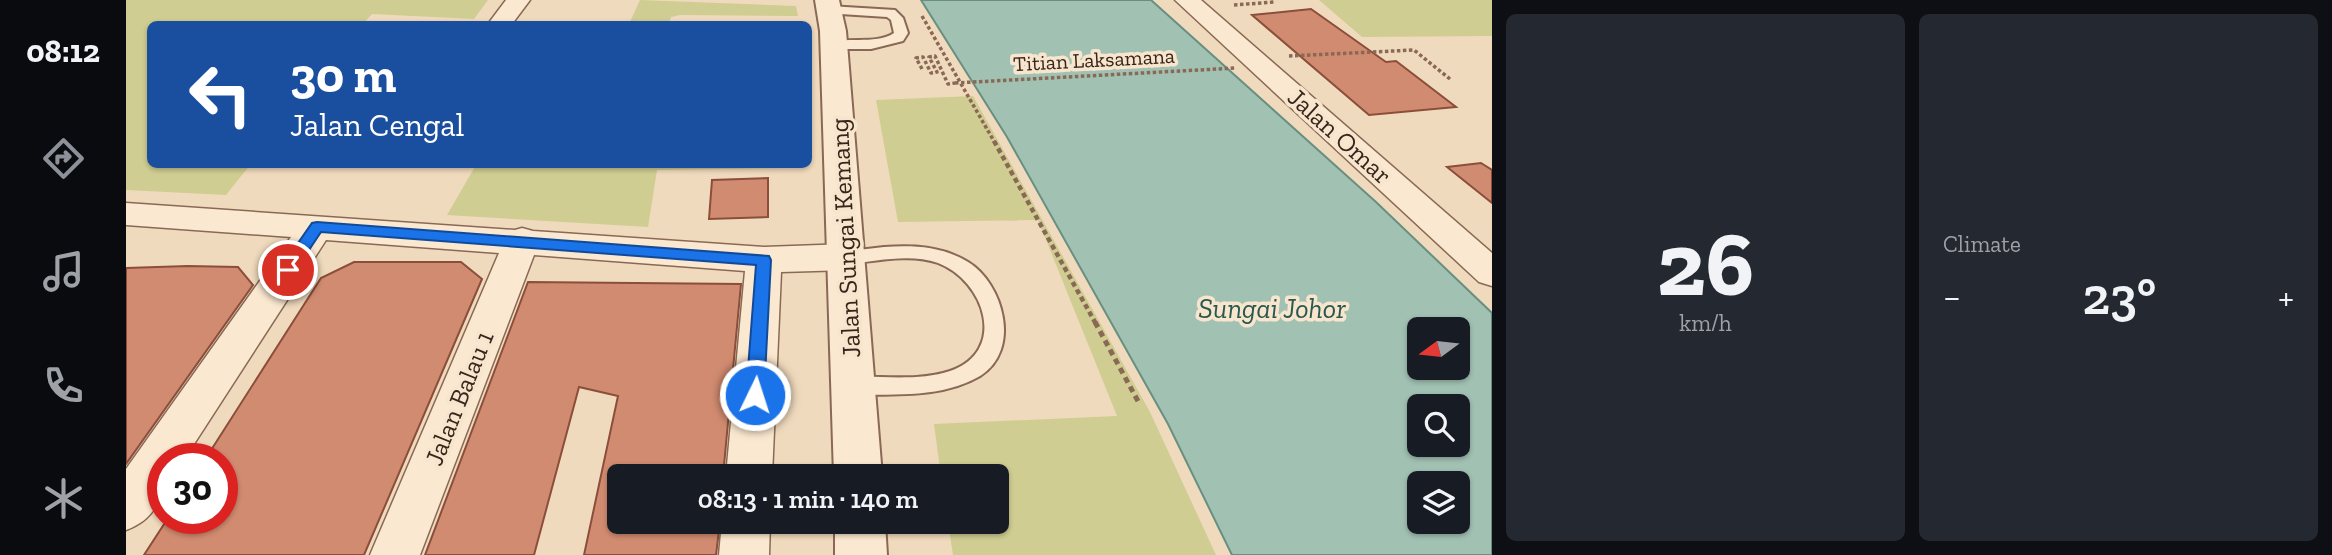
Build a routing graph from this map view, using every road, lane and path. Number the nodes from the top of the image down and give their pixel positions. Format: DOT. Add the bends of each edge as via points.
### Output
graph roads {
  1 [pos="518,0"];
  2 [pos="1187,0"];
  3 [pos="824,3"];
  4 [pos="919,11"];
  5 [pos="502,21"];
  6 [pos="834,46"];
  7 [pos="1245,63"];
  8 [pos="922,69"];
  9 [pos="1450,79"];
  10 [pos="126,214"];
  11 [pos="317,227"];
  12 [pos="522,240"];
  13 [pos="848,257"];
  14 [pos="764,260"];
  15 [pos="1492,272"];
  16 [pos="853,387"];
  17 [pos="1139,403"];
  18 [pos="750,464"];
  19 [pos="857,464"];
  20 [pos="126,508"];
  21 [pos="745,534"];
  22 [pos="860,534"];
  23 [pos="395,555"];
  24 [pos="744,555"];
  25 [pos="861,555"];
  1 -- 5 [label="street"];
  2 -- 7 [label="street, Jalan Omar"];
  3 -- 6 [label="street, Jalan Sungai Kemang"];
  3 -- 6 [label="lane" via="890,13 897,18 901,33 885,43"];
  4 -- 17 [label="path"];
  6 -- 13 [label="street, Jalan Sungai Kemang"];
  7 -- 8 [label="path, Titian Laksamana, bridge" via="948,84 935,56 929,57 937,72 931,73 923,57 916,58"];
  7 -- 9 [label="path, Titian Laksamana" via="1414,50"];
  7 -- 15 [label="street, Jalan Omar"];
  10 -- 11 [label="street"];
  11 -- 12 [label="street"];
  11 -- 20 [label="street"];
  12 -- 14 [label="street"];
  12 -- 23 [label="street, Jalan Balau 1"];
  13 -- 14 [label="street"];
  13 -- 16 [label="street, Jalan Sungai Kemang"];
  13 -- 16 [label="lane" via="924,253 946,258 974,273 989,297 997,324 988,352 974,369 956,378"];
  14 -- 18 [label="street"];
  16 -- 19 [label="street, Jalan Sungai Kemang"];
  21 -- 24 [label="street"];
  22 -- 25 [label="street"];
}
